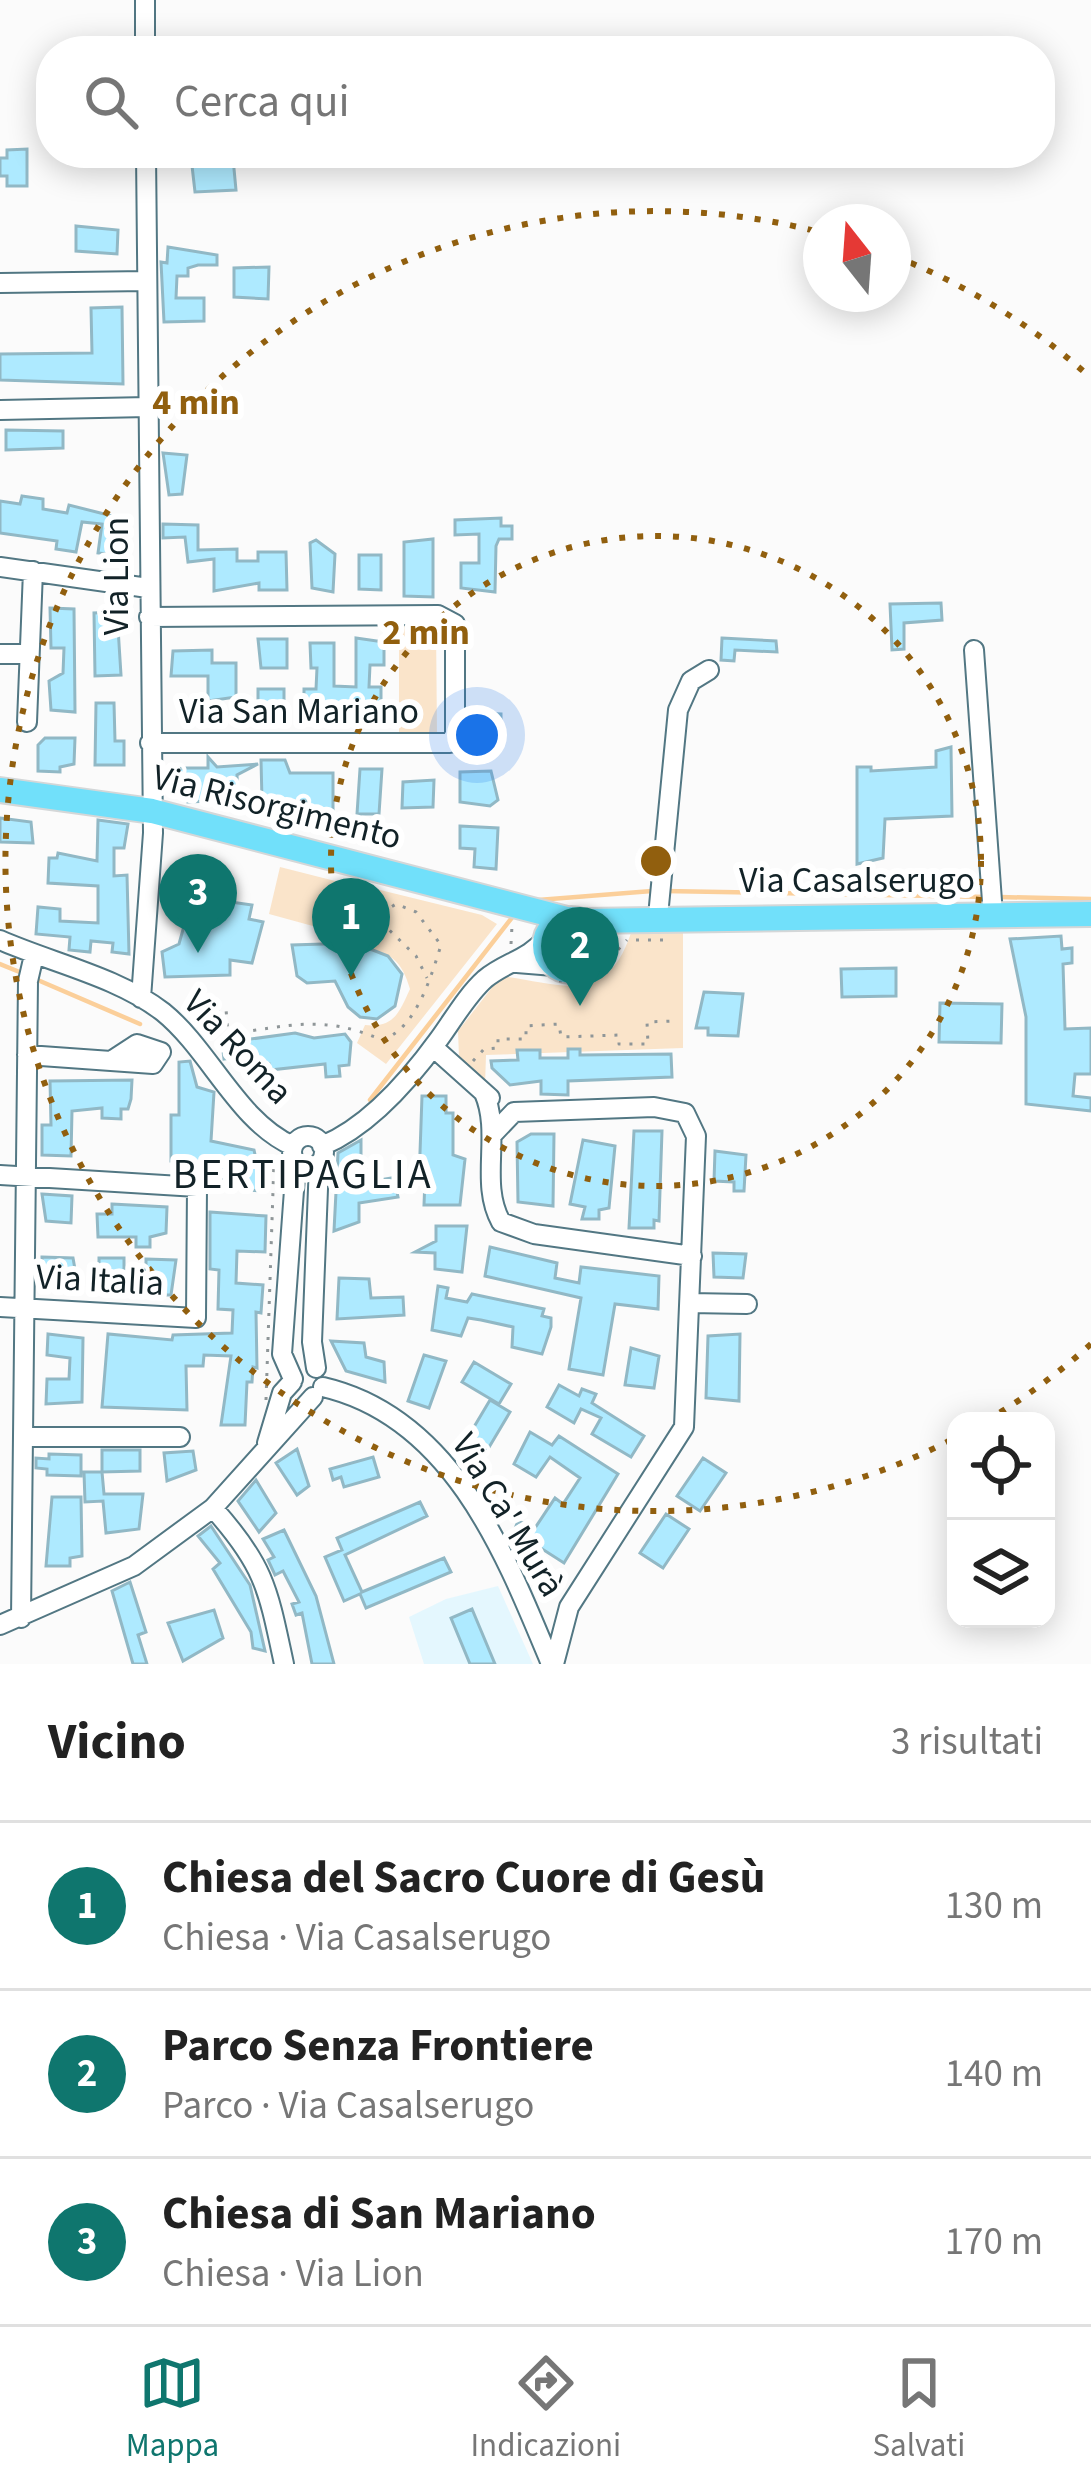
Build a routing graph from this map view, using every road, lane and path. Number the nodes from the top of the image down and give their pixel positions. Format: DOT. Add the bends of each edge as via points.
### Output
graph roads {
  1 [pos="145,0"];
  2 [pos="145,36"];
  3 [pos="146,168"];
  4 [pos="146,281"];
  5 [pos="0,283"];
  6 [pos="148,407"];
  7 [pos="0,410"];
  8 [pos="0,567"];
  9 [pos="32,572"];
  10 [pos="148,588"];
  11 [pos="148,617"];
  12 [pos="974,647"];
  13 [pos="0,654"];
  14 [pos="28,654"];
  15 [pos="709,670"];
  16 [pos="27,722"];
  17 [pos="150,743"];
  18 [pos="0,790"];
  19 [pos="152,812"];
  20 [pos="658,898"];
  21 [pos="993,902"];
  22 [pos="522,912"];
  23 [pos="1091,914"];
  24 [pos="561,928"];
  25 [pos="626,930"];
  26 [pos="0,940"];
  27 [pos="598,945"];
  28 [pos="513,957"];
  29 [pos="30,967"];
  30 [pos="551,971"];
  31 [pos="427,978"];
  32 [pos="141,998"];
  33 [pos="196,1017"];
  34 [pos="673,1021"];
  35 [pos="433,1047"];
  36 [pos="27,1055"];
  37 [pos="111,1060"];
  38 [pos="471,1071"];
  39 [pos="484,1093"];
  40 [pos="514,1112"];
  41 [pos="493,1134"];
  42 [pos="262,1141"];
  43 [pos="295,1154"];
  44 [pos="321,1154"];
  45 [pos="0,1175"];
  46 [pos="26,1177"];
  47 [pos="692,1256"];
  48 [pos="690,1303"];
  49 [pos="747,1304"];
  50 [pos="0,1307"];
  51 [pos="25,1308"];
  52 [pos="292,1380"];
  53 [pos="317,1384"];
  54 [pos="262,1398"];
  55 [pos="22,1437"];
  56 [pos="179,1437"];
  57 [pos="262,1452"];
  58 [pos="213,1508"];
  59 [pos="569,1607"];
  60 [pos="528,1610"];
  61 [pos="21,1618"];
  62 [pos="0,1624"];
  63 [pos="284,1664"];
  64 [pos="552,1664"];
  1 -- 2 [label="street"];
  3 -- 4 [label="street, Via Lion"];
  4 -- 5 [label="street"];
  4 -- 6 [label="street, Via Lion"];
  6 -- 7 [label="street"];
  6 -- 10 [label="street, Via Lion"];
  8 -- 9 [label="street"];
  9 -- 10 [label="street"];
  9 -- 14 [label="street"];
  10 -- 11 [label="street, Via Lion"];
  11 -- 17 [label="street, Via Lion"];
  11 -- 17 [label="street, Via San Mariano" via="438,616 455,624 450,742"];
  12 -- 21 [label="street"];
  13 -- 14 [label="street"];
  14 -- 16 [label="street"];
  15 -- 20 [label="street" via="691,681 678,710"];
  17 -- 19 [label="street, Via Lion"];
  18 -- 19 [label="main road, Via Risorgimento"];
  19 -- 22 [label="main road, Via Risorgimento"];
  19 -- 32 [label="street, Via Lion"];
  20 -- 21 [label="main road, Via Casalserugo"];
  20 -- 25 [label="main road, Via Casalserugo"];
  21 -- 23 [label="main road, Via Casalserugo"];
  22 -- 24 [label="main road"];
  22 -- 28 [label="path"];
  24 -- 25 [label="main road, Via Casalserugo"];
  24 -- 27 [label="main road" via="594,931"];
  24 -- 28 [label="street"];
  24 -- 30 [label="main road" via="546,953"];
  25 -- 27 [label="main road"];
  25 -- 30 [label="path" via="591,979 570,983"];
  26 -- 29 [label="street, Via Roma"];
  27 -- 30 [label="main road" via="582,969"];
  28 -- 30 [label="street"];
  28 -- 35 [label="street" via="481,982"];
  29 -- 32 [label="street, Via Roma"];
  29 -- 36 [label="street"];
  31 -- 31 [label="path" via="440,940 416,912 387,906 386,932 407,946"];
  31 -- 33 [label="path" via="420,1002 382,1040 321,1022 228,1034 226,1009"];
  32 -- 43 [label="street, Via Roma" via="183,1030"];
  34 -- 38 [label="path" via="647,1022 648,1044 619,1044 619,1035 561,1037 560,1024 526,1026 526,1039 498,1040"];
  35 -- 39 [label="street"];
  35 -- 44 [label="street"];
  36 -- 37 [label="street"];
  36 -- 46 [label="street"];
  39 -- 40 [label="street"];
  39 -- 41 [label="street"];
  40 -- 41 [label="street"];
  40 -- 47 [label="street" via="654,1107 685,1114 696,1136"];
  41 -- 47 [label="street" via="493,1208 511,1228"];
  42 -- 54 [label="path" via="274,1161"];
  43 -- 44 [label="street" via="308,1168"];
  43 -- 44 [label="street" via="308,1137"];
  43 -- 52 [label="street" via="282,1354"];
  44 -- 53 [label="street"];
  45 -- 46 [label="street"];
  46 -- 51 [label="street"];
  46 -- 51 [label="street, Via Italia" via="197,1187 196,1318"];
  47 -- 48 [label="street"];
  48 -- 49 [label="street"];
  48 -- 59 [label="street" via="684,1426"];
  50 -- 51 [label="street, Via Italia"];
  51 -- 55 [label="street"];
  52 -- 53 [label="street" via="300,1369"];
  52 -- 53 [label="street, Via Ca' Murà" via="300,1396"];
  52 -- 57 [label="street"];
  53 -- 57 [label="street"];
  53 -- 60 [label="street, Via Ca' Murà" via="391,1413 437,1450"];
  55 -- 56 [label="street"];
  55 -- 61 [label="street"];
  57 -- 58 [label="street"];
  58 -- 61 [label="street" via="134,1566"];
  58 -- 63 [label="street" via="266,1577"];
  59 -- 60 [label="street"];
  59 -- 64 [label="street"];
  60 -- 64 [label="street, Via Ca' Murà"];
  61 -- 62 [label="street"];
}
